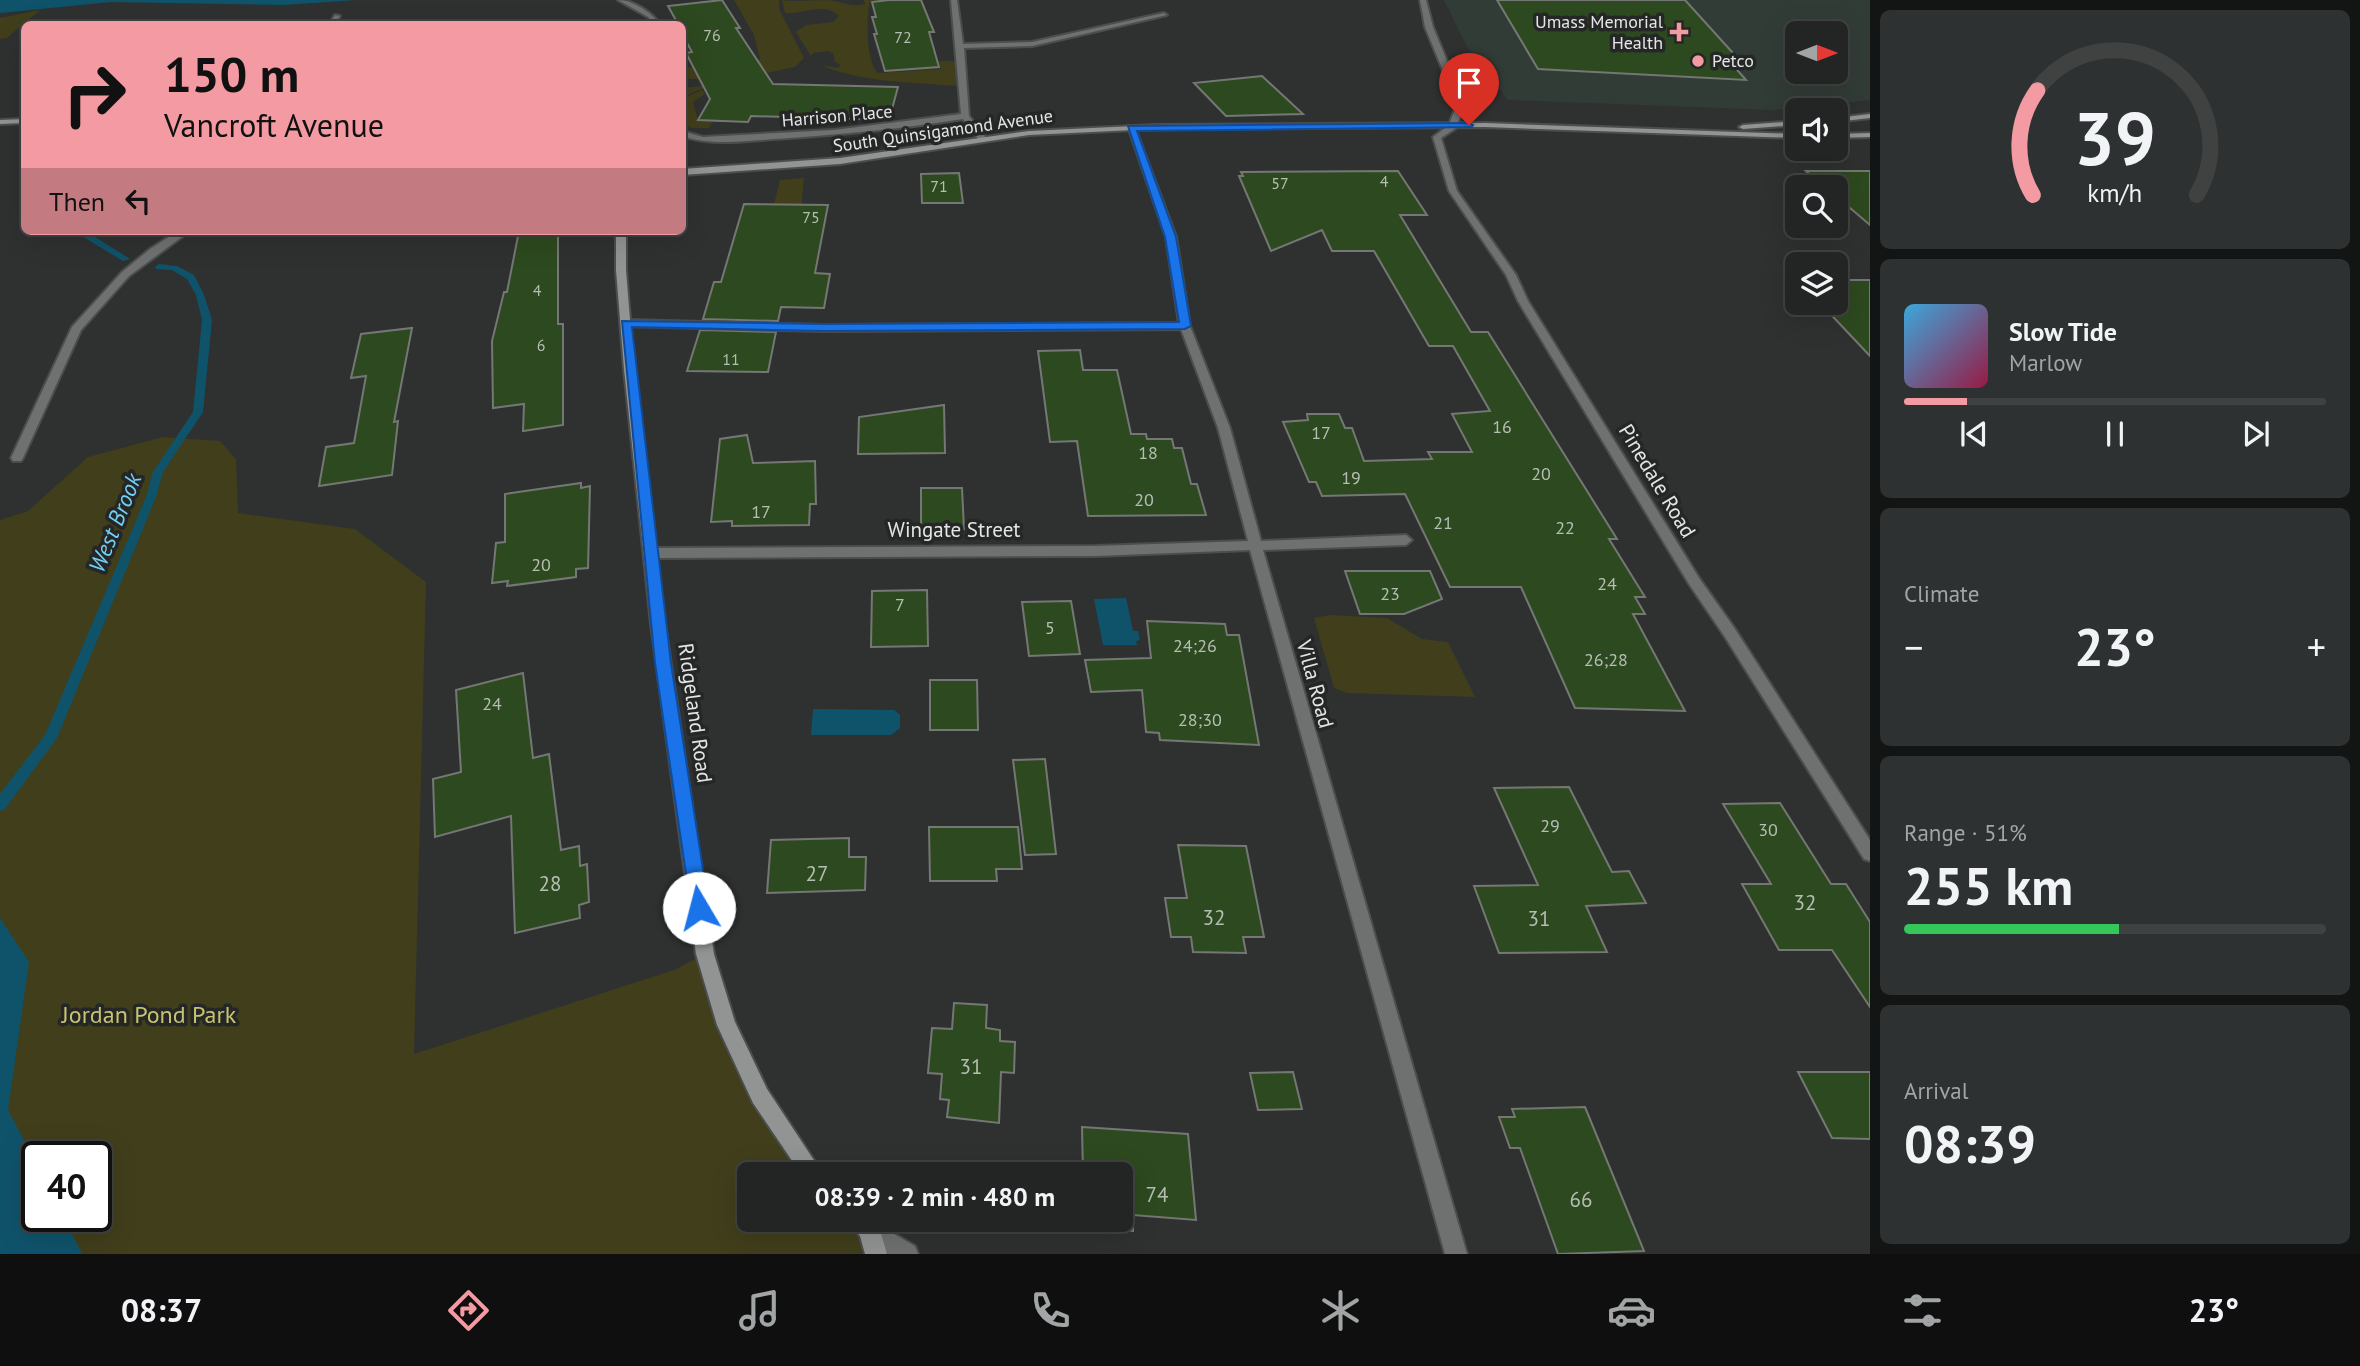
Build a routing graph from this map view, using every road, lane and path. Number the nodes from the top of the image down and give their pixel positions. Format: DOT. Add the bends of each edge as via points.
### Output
graph roads {
  1 [pos="621,0"];
  2 [pos="954,0"];
  3 [pos="1423,0"];
  4 [pos="1164,15"];
  5 [pos="337,16"];
  6 [pos="334,21"];
  7 [pos="654,21"];
  8 [pos="960,46"];
  9 [pos="965,116"];
  10 [pos="1870,116"];
  11 [pos="1848,119"];
  12 [pos="21,121"];
  13 [pos="0,122"];
  14 [pos="1785,124"];
  15 [pos="1452,126"];
  16 [pos="1131,128"];
  17 [pos="1711,131"];
  18 [pos="686,134"];
  19 [pos="1785,135"];
  20 [pos="1870,135"];
  21 [pos="1848,136"];
  22 [pos="982,138"];
  23 [pos="686,172"];
  24 [pos="179,235"];
  25 [pos="621,235"];
  26 [pos="626,323"];
  27 [pos="1185,326"];
  28 [pos="17,458"];
  29 [pos="1406,540"];
  30 [pos="1256,547"];
  31 [pos="652,553"];
  32 [pos="1870,855"];
  33 [pos="805,1162"];
  34 [pos="867,1232"];
  35 [pos="874,1232"];
  36 [pos="876,1254"];
  37 [pos="907,1254"];
  38 [pos="1456,1254"];
  1 -- 7 [label="street"];
  2 -- 8 [label="street"];
  3 -- 15 [label="street" via="1459,110"];
  4 -- 8 [label="street" via="1032,44"];
  5 -- 6 [label="street"];
  8 -- 9 [label="street"];
  9 -- 18 [label="street, Harrison Place" via="838,134 702,139"];
  9 -- 22 [label="street"];
  10 -- 11 [label="main road"];
  12 -- 13 [label="main road"];
  14 -- 17 [label="main road, South Quinsigamond Avenue"];
  15 -- 16 [label="main road, South Quinsigamond Avenue"];
  15 -- 17 [label="main road, South Quinsigamond Avenue"];
  15 -- 32 [label="street, Pinedale Road" via="1437,137 1453,191 1511,275 1693,581"];
  16 -- 22 [label="main road, South Quinsigamond Avenue"];
  16 -- 27 [label="street, Villa Road" via="1171,237"];
  17 -- 19 [label="main road, South Quinsigamond Avenue"];
  20 -- 21 [label="main road"];
  22 -- 23 [label="main road, South Quinsigamond Avenue" via="840,161"];
  24 -- 28 [label="street" via="118,279 84,318"];
  25 -- 26 [label="main road, Ridgeland Road"];
  26 -- 27 [label="street" via="823,328"];
  26 -- 31 [label="main road, Ridgeland Road"];
  27 -- 30 [label="street, Villa Road" via="1224,428"];
  29 -- 30 [label="street, Wingate Street"];
  30 -- 31 [label="street, Wingate Street"];
  30 -- 38 [label="street, Villa Road"];
  31 -- 33 [label="main road, Ridgeland Road" via="669,712 705,954 726,1025 760,1096"];
  34 -- 36 [label="main road"];
  35 -- 37 [label="street"];
}
